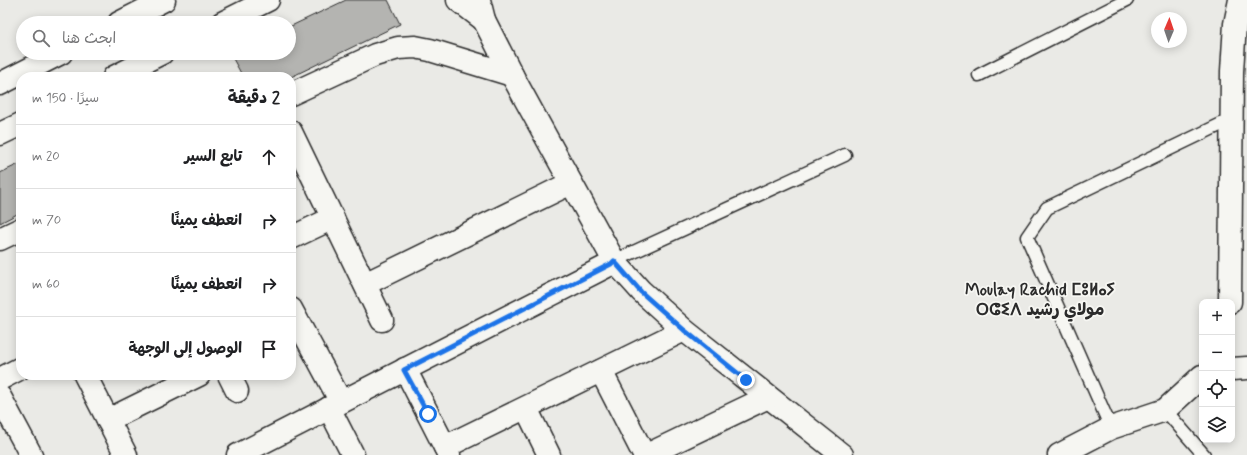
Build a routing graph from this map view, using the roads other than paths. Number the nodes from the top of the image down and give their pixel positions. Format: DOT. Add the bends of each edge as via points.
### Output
graph roads {
  1 [pos="164,0"];
  2 [pos="268,0"];
  3 [pos="458,0"];
  4 [pos="1127,0"];
  5 [pos="1240,0"];
  6 [pos="482,10"];
  7 [pos="133,16"];
  8 [pos="236,16"];
  9 [pos="47,60"];
  10 [pos="148,60"];
  11 [pos="24,72"];
  12 [pos="124,72"];
  13 [pos="512,75"];
  14 [pos="979,75"];
  15 [pos="16,76"];
  16 [pos="0,84"];
  17 [pos="296,92"];
  18 [pos="1240,118"];
  19 [pos="16,126"];
  20 [pos="0,134"];
  21 [pos="296,142"];
  22 [pos="845,155"];
  23 [pos="571,183"];
  24 [pos="1239,201"];
  25 [pos="333,218"];
  26 [pos="296,236"];
  27 [pos="614,261"];
  28 [pos="365,284"];
  29 [pos="1236,296"];
  30 [pos="296,319"];
  31 [pos="382,320"];
  32 [pos="684,330"];
  33 [pos="1235,368"];
  34 [pos="1247,368"];
  35 [pos="404,370"];
  36 [pos="16,371"];
  37 [pos="601,371"];
  38 [pos="0,379"];
  39 [pos="1199,379"];
  40 [pos="88,380"];
  41 [pos="189,380"];
  42 [pos="0,396"];
  43 [pos="768,397"];
  44 [pos="335,405"];
  45 [pos="526,408"];
  46 [pos="1165,410"];
  47 [pos="108,420"];
  48 [pos="1111,428"];
  49 [pos="447,451"];
  50 [pos="244,454"];
  51 [pos="837,454"];
  52 [pos="30,455"];
  53 [pos="126,455"];
  54 [pos="353,455"];
  55 [pos="549,455"];
  56 [pos="646,455"];
  57 [pos="1059,455"];
  58 [pos="1204,455"];
  1 -- 7 [label="street"];
  2 -- 8 [label="street"];
  3 -- 6 [label="street"];
  4 -- 14 [label="lane"];
  5 -- 18 [label="street" via="1235,24 1232,71"];
  6 -- 13 [label="street"];
  9 -- 11 [label="street"];
  10 -- 12 [label="street"];
  13 -- 17 [label="street" via="430,50 415,47 398,48 374,55"];
  13 -- 23 [label="street"];
  15 -- 16 [label="street"];
  18 -- 24 [label="street"];
  18 -- 48 [label="lane" via="1047,208 1027,237"];
  19 -- 20 [label="street"];
  21 -- 25 [label="street"];
  22 -- 27 [label="lane"];
  23 -- 27 [label="street"];
  23 -- 28 [label="street"];
  24 -- 29 [label="street"];
  25 -- 26 [label="street"];
  25 -- 28 [label="street"];
  27 -- 32 [label="street" via="641,292"];
  27 -- 35 [label="street"];
  28 -- 31 [label="street"];
  30 -- 44 [label="street"];
  32 -- 37 [label="street"];
  32 -- 43 [label="street"];
  33 -- 34 [label="street"];
  35 -- 44 [label="street"];
  35 -- 49 [label="street"];
  36 -- 38 [label="street"];
  37 -- 45 [label="street"];
  37 -- 56 [label="street"];
  39 -- 46 [label="street"];
  40 -- 47 [label="street"];
  41 -- 47 [label="street"];
  42 -- 52 [label="street"];
  43 -- 51 [label="street"];
  43 -- 56 [label="street"];
  44 -- 50 [label="street"];
  44 -- 54 [label="street"];
  45 -- 49 [label="street"];
  45 -- 55 [label="street"];
  46 -- 48 [label="street"];
  46 -- 58 [label="lane"];
  47 -- 53 [label="street"];
  48 -- 57 [label="street"];
}
